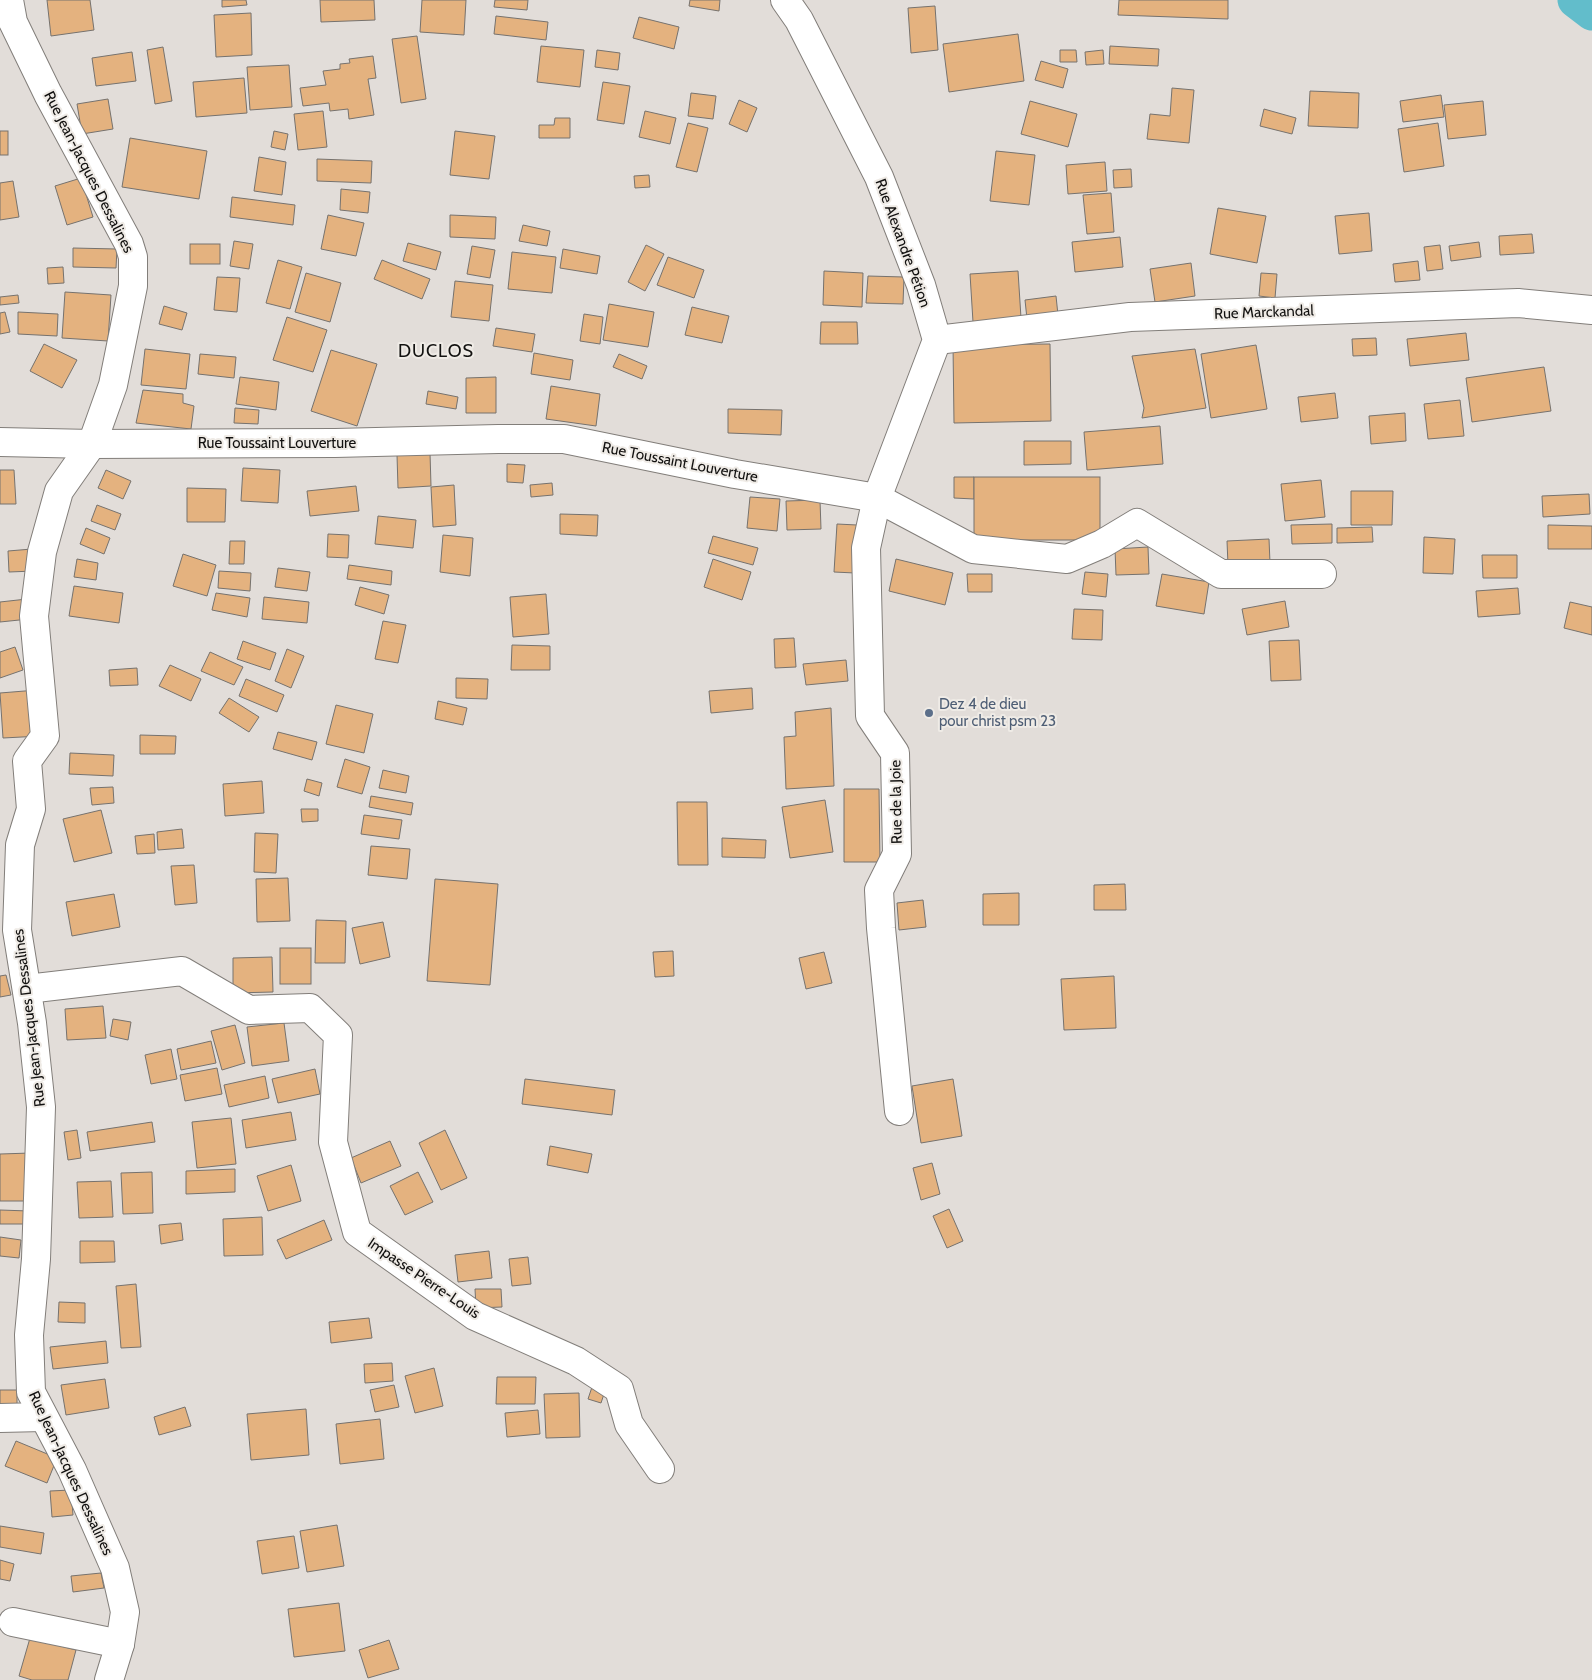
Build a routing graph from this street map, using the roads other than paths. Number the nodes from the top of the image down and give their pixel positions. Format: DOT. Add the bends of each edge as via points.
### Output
graph roads {
  1 [pos="9,0"];
  2 [pos="786,0"];
  3 [pos="1592,310"];
  4 [pos="937,340"];
  5 [pos="0,442"];
  6 [pos="92,444"];
  7 [pos="878,498"];
  8 [pos="1322,574"];
  9 [pos="10,847"];
  10 [pos="27,989"];
  11 [pos="899,1111"];
  12 [pos="43,1417"];
  13 [pos="0,1418"];
  14 [pos="660,1469"];
  15 [pos="13,1622"];
  16 [pos="120,1644"];
  17 [pos="109,1680"];
  1 -- 6 [label="street, Rue Jean-Jacques Dessalines" via="13,22 133,257 133,286 113,385"];
  2 -- 4 [label="street, Rue Alexandre Pétion" via="879,177 921,285"];
  3 -- 4 [label="street, Rue Marckandal" via="1518,303 1130,316"];
  4 -- 7 [label="street"];
  5 -- 6 [label="street, Rue Toussaint Louverture"];
  6 -- 7 [label="street, Rue Toussaint Louverture" via="564,439 736,474"];
  6 -- 9 [label="street, Rue Jean-Jacques Dessalines" via="59,490 42,552 34,616 45,736 27,761 31,809"];
  7 -- 8 [label="street, Rue Toussaint Louverture" via="973,549 1067,559 1102,544 1137,522 1221,574"];
  7 -- 11 [label="street, Rue de la Joie" via="866,548 870,716 895,753 897,854 879,890"];
  9 -- 10 [label="street, Rue Jean-Jacques Dessalines" via="17,930"];
  10 -- 12 [label="street, Rue Jean-Jacques Dessalines" via="40,1107 36,1259 29,1335 32,1392"];
  10 -- 14 [label="street, Impasse Pierre-Louis" via="182,971 249,1010 310,1008 338,1036 333,1142 357,1232 476,1316 576,1362 619,1389 629,1424"];
  12 -- 13 [label="street"];
  12 -- 16 [label="street, Rue Jean-Jacques Dessalines" via="72,1470 114,1568 125,1612"];
  15 -- 16 [label="street"];
  16 -- 17 [label="street, Rue Jean-Jacques Dessalines"];
}
